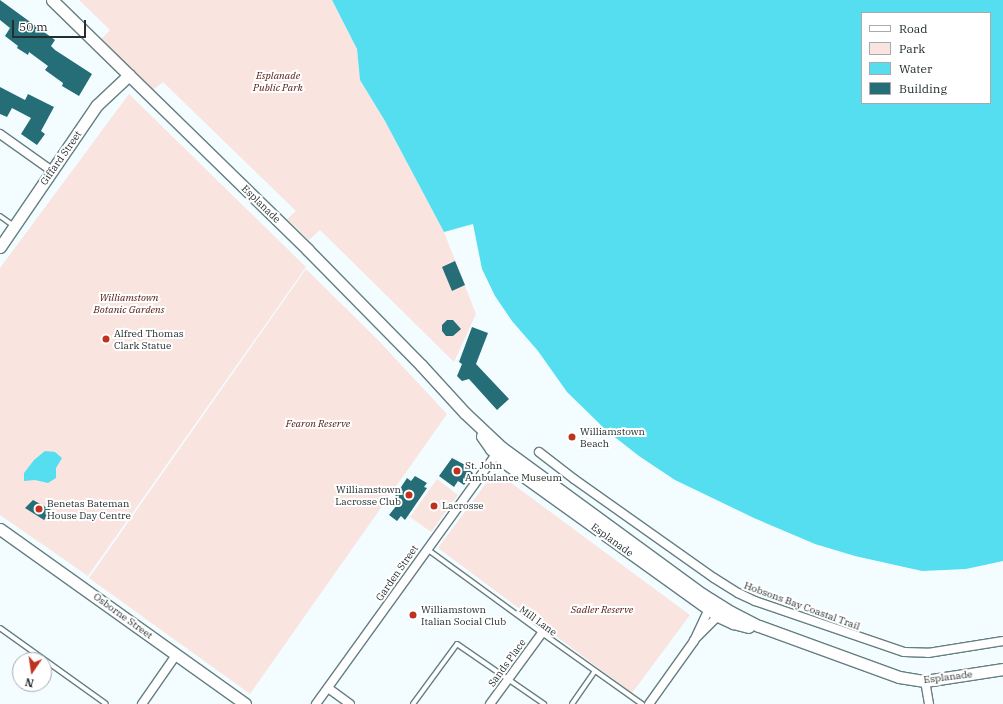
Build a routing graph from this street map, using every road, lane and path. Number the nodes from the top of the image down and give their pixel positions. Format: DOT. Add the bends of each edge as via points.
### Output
graph roads {
  1 [pos="52,0"];
  2 [pos="129,75"];
  3 [pos="0,134"];
  4 [pos="52,171"];
  5 [pos="0,216"];
  6 [pos="14,226"];
  7 [pos="0,247"];
  8 [pos="498,451"];
  9 [pos="539,452"];
  10 [pos="0,529"];
  11 [pos="426,548"];
  12 [pos="714,610"];
  13 [pos="0,628"];
  14 [pos="542,633"];
  15 [pos="694,641"];
  16 [pos="1003,641"];
  17 [pos="176,655"];
  18 [pos="1003,669"];
  19 [pos="595,671"];
  20 [pos="508,679"];
  21 [pos="925,680"];
  22 [pos="328,688"];
  23 [pos="654,702"];
  24 [pos="106,704"];
  25 [pos="142,704"];
  26 [pos="245,704"];
  27 [pos="316,704"];
  28 [pos="350,704"];
  29 [pos="413,704"];
  30 [pos="490,704"];
  31 [pos="544,704"];
  32 [pos="572,704"];
  33 [pos="642,704"];
  34 [pos="929,704"];
  1 -- 2 [label="street, Esplanade"];
  2 -- 4 [label="street, Giffard Street" via="97,105"];
  2 -- 8 [label="street, Esplanade" via="370,312"];
  3 -- 4 [label="street"];
  4 -- 6 [label="street, Giffard Street"];
  5 -- 6 [label="lane"];
  6 -- 7 [label="street, Giffard Street"];
  8 -- 11 [label="street, Garden Street"];
  8 -- 12 [label="street, Esplanade" via="515,470"];
  9 -- 16 [label="street, Hobsons Bay Coastal Trail" via="714,578 755,601 904,652 928,652"];
  10 -- 17 [label="street, Osborne Street"];
  11 -- 14 [label="lane, Mill Lane"];
  11 -- 22 [label="street, Garden Street"];
  12 -- 15 [label="street"];
  12 -- 15 [label="street"];
  12 -- 21 [label="street, Esplanade" via="733,623 781,635 899,677"];
  13 -- 24 [label="lane"];
  14 -- 19 [label="lane, Mill Lane"];
  14 -- 20 [label="street, Sands Place"];
  15 -- 23 [label="street"];
  17 -- 25 [label="street"];
  17 -- 26 [label="street, Osborne Street"];
  18 -- 21 [label="street, Esplanade"];
  19 -- 32 [label="lane"];
  19 -- 33 [label="lane, Mill Lane"];
  20 -- 29 [label="lane" via="457,644"];
  20 -- 30 [label="street, Sands Place"];
  20 -- 31 [label="lane"];
  21 -- 34 [label="street"];
  22 -- 27 [label="street, Garden Street"];
  22 -- 28 [label="street"];
}
